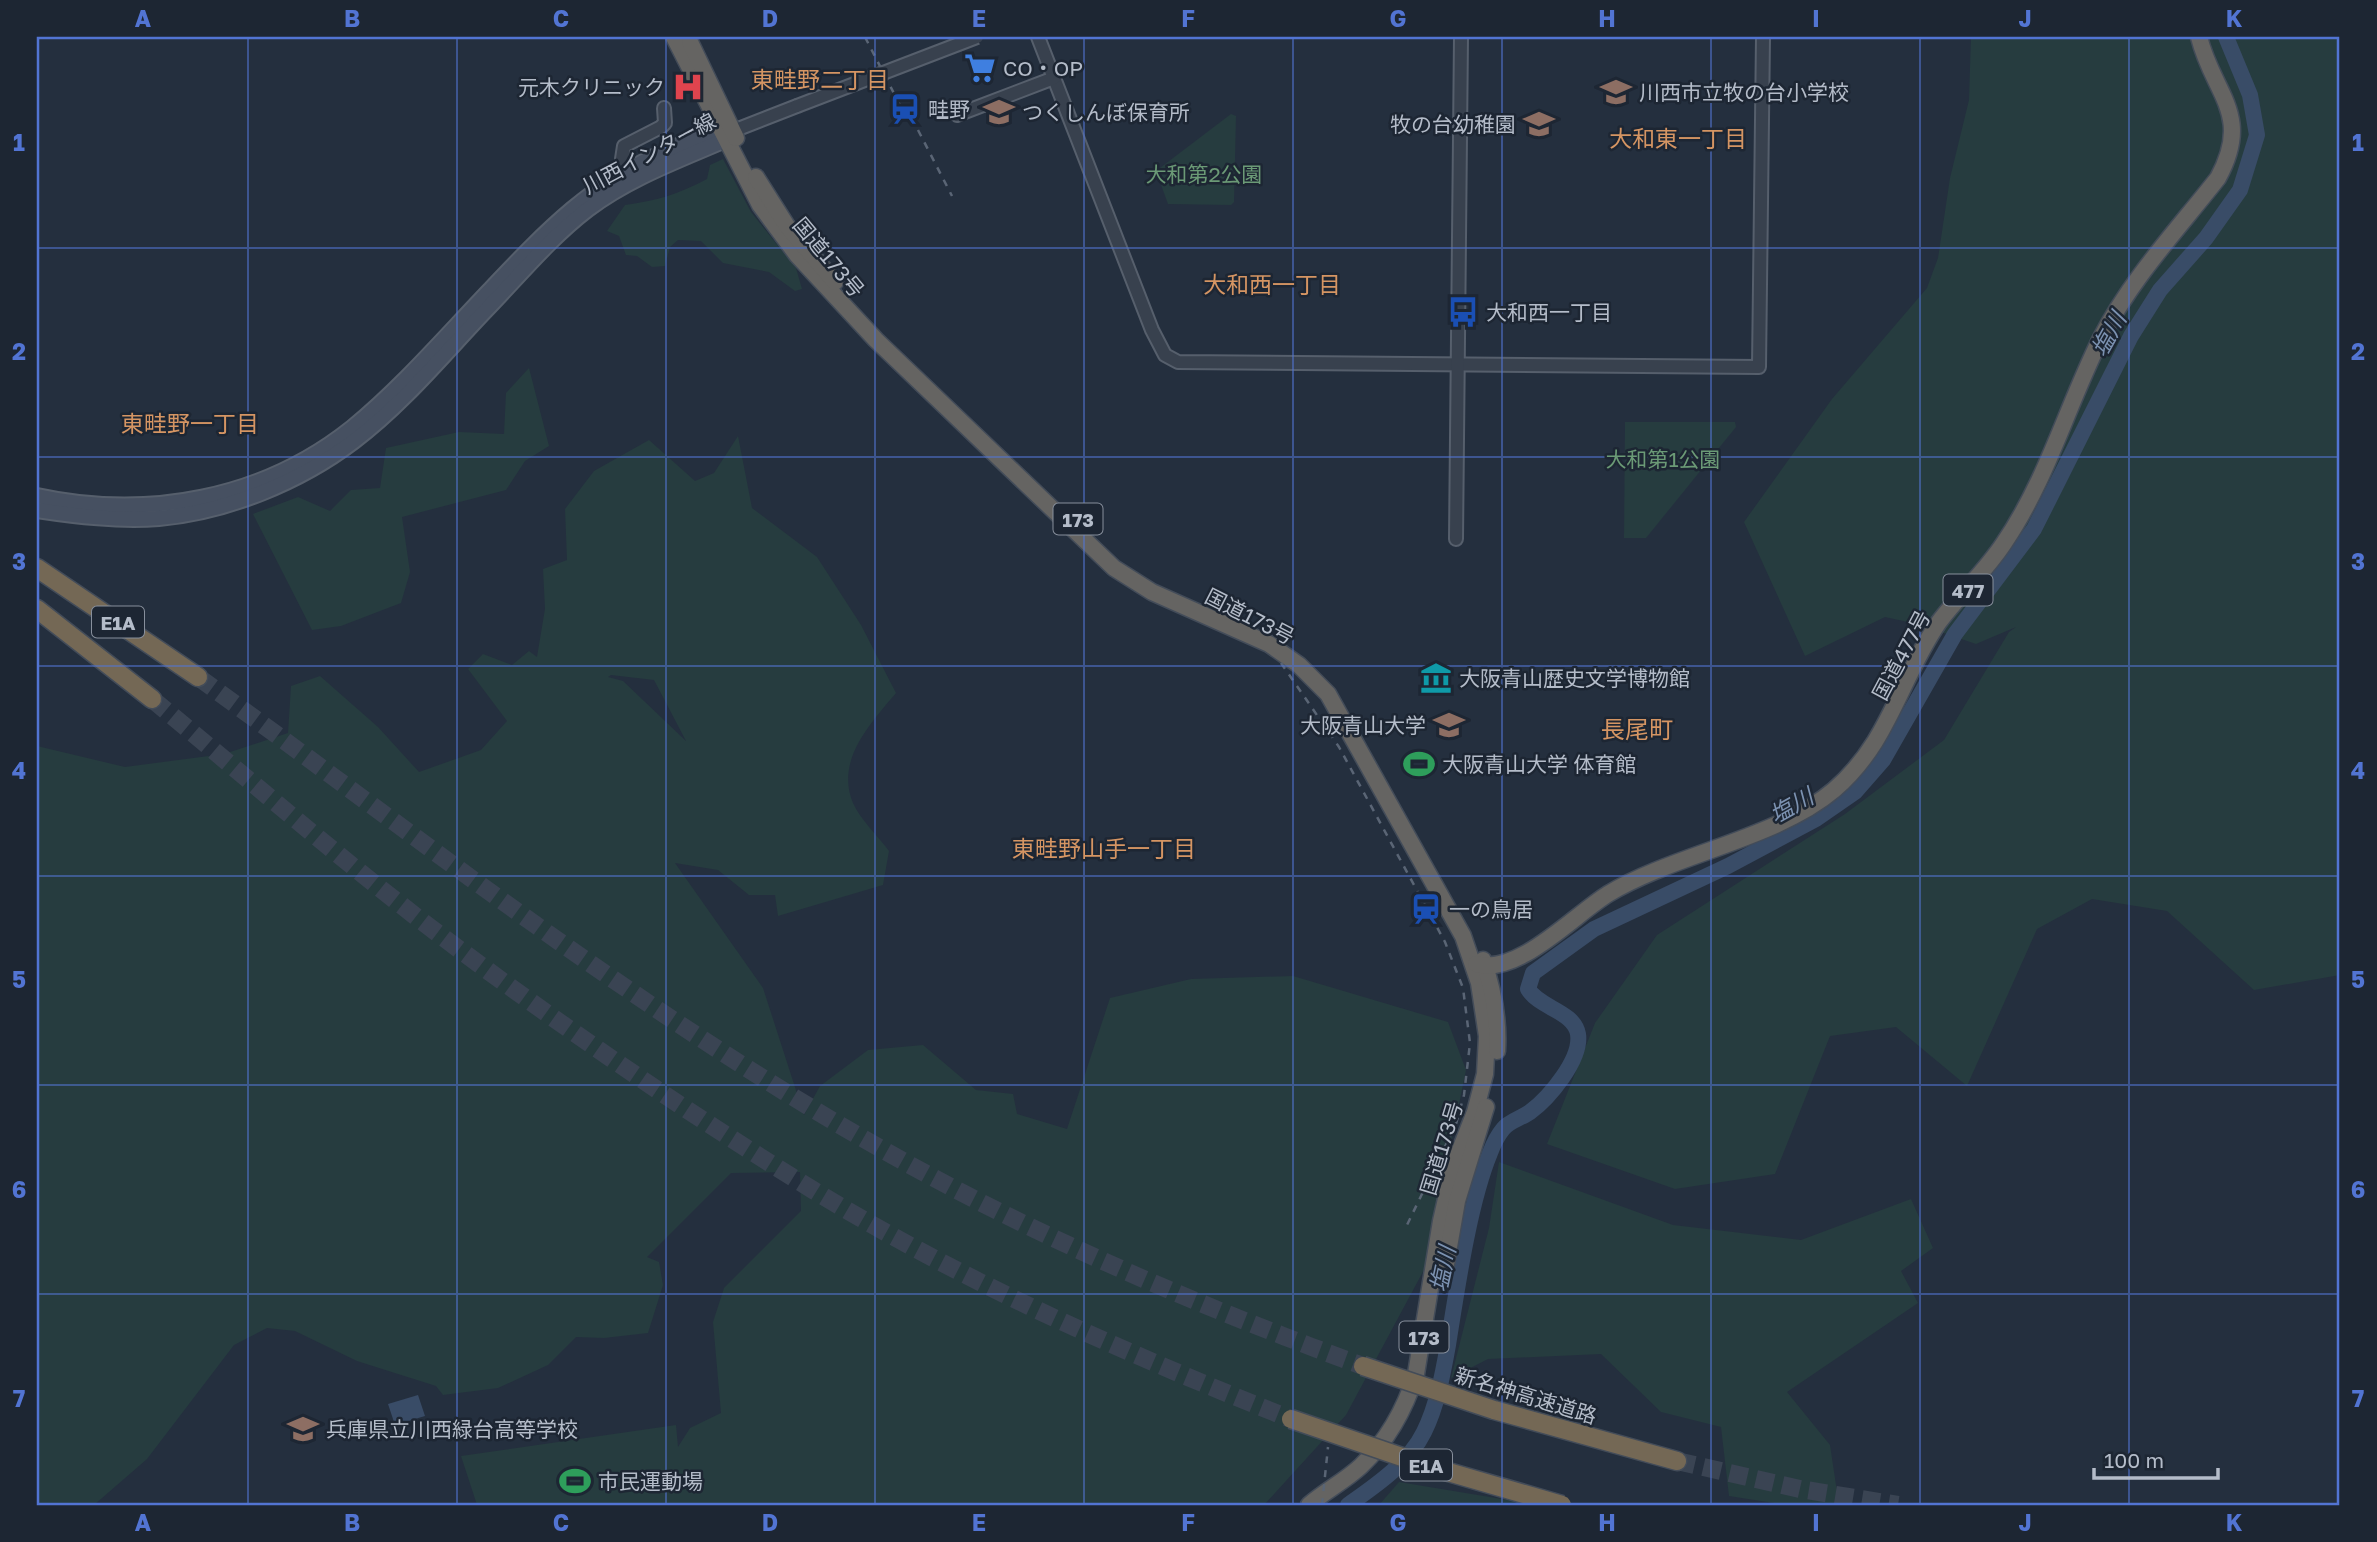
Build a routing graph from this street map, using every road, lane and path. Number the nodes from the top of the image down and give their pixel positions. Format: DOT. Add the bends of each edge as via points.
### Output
graph roads {
  1 [pos="674,37"];
  2 [pos="687,37"];
  3 [pos="977,37"];
  4 [pos="1038,37"];
  5 [pos="1461,37"];
  6 [pos="1763,37"];
  7 [pos="2199,37"];
  8 [pos="1054,78"];
  9 [pos="664,108"];
  10 [pos="957,115"];
  11 [pos="726,133"];
  12 [pos="628,170"];
  13 [pos="568,219"];
  14 [pos="504,283"];
  15 [pos="1458,364"];
  16 [pos="37,496"];
  17 [pos="37,510"];
  18 [pos="1456,539"];
  19 [pos="37,568"];
  20 [pos="37,609"];
  21 [pos="198,677"];
  22 [pos="152,699"];
  23 [pos="1479,965"];
  24 [pos="1363,1366"];
  25 [pos="1291,1419"];
  26 [pos="1677,1461"];
  27 [pos="1308,1505"];
  28 [pos="1325,1505"];
  29 [pos="1562,1505"];
  1 -- 11 [label="highway, 国道173号 / 173"];
  2 -- 11 [label="highway, 国道173号 / 173"];
  3 -- 11 [label="street, bridge"];
  4 -- 8 [label="street"];
  5 -- 15 [label="street"];
  6 -- 15 [label="street" via="1759,367"];
  7 -- 23 [label="highway, 国道477号 / 477" via="2229,103 2233,134 2228,159 2126,295 2101,338 2043,473 2005,542 1940,622 1894,713 1867,754 1835,790 1803,811 1608,894 1515,960"];
  8 -- 10 [label="street"];
  8 -- 15 [label="street" via="1165,355 1178,362"];
  9 -- 12 [label="street" via="661,127 624,146 622,159"];
  11 -- 12 [label="main road, 川西インター線"];
  11 -- 13 [label="main road, 川西インター線"];
  11 -- 23 [label="highway, 国道173号 / 173" via="787,226 843,292 1128,567 1264,632 1327,679 1377,757 1473,935"];
  12 -- 13 [label="main road, 川西インター線" via="585,196"];
  13 -- 14 [label="main road, 川西インター線"];
  14 -- 16 [label="main road, 川西インター線" via="352,428 288,468 245,487 176,503 110,506"];
  14 -- 17 [label="main road, 川西インター線" via="403,397 354,441 290,479 212,508 157,518"];
  15 -- 18 [label="street"];
  19 -- 21 [label="highway, E1A"];
  20 -- 22 [label="highway, E1A"];
  23 -- 27 [label="highway, 国道173号 / 173" via="1487,1036 1485,1074 1453,1168 1416,1374 1406,1406 1360,1466"];
  23 -- 28 [label="highway, 国道173号 / 173" via="1492,986 1498,1032 1495,1072 1457,1201 1419,1398 1401,1435"];
  24 -- 26 [label="highway, 新名神高速道路, bridge" via="1494,1410"];
  25 -- 29 [label="highway, E1A, bridge"];
}
